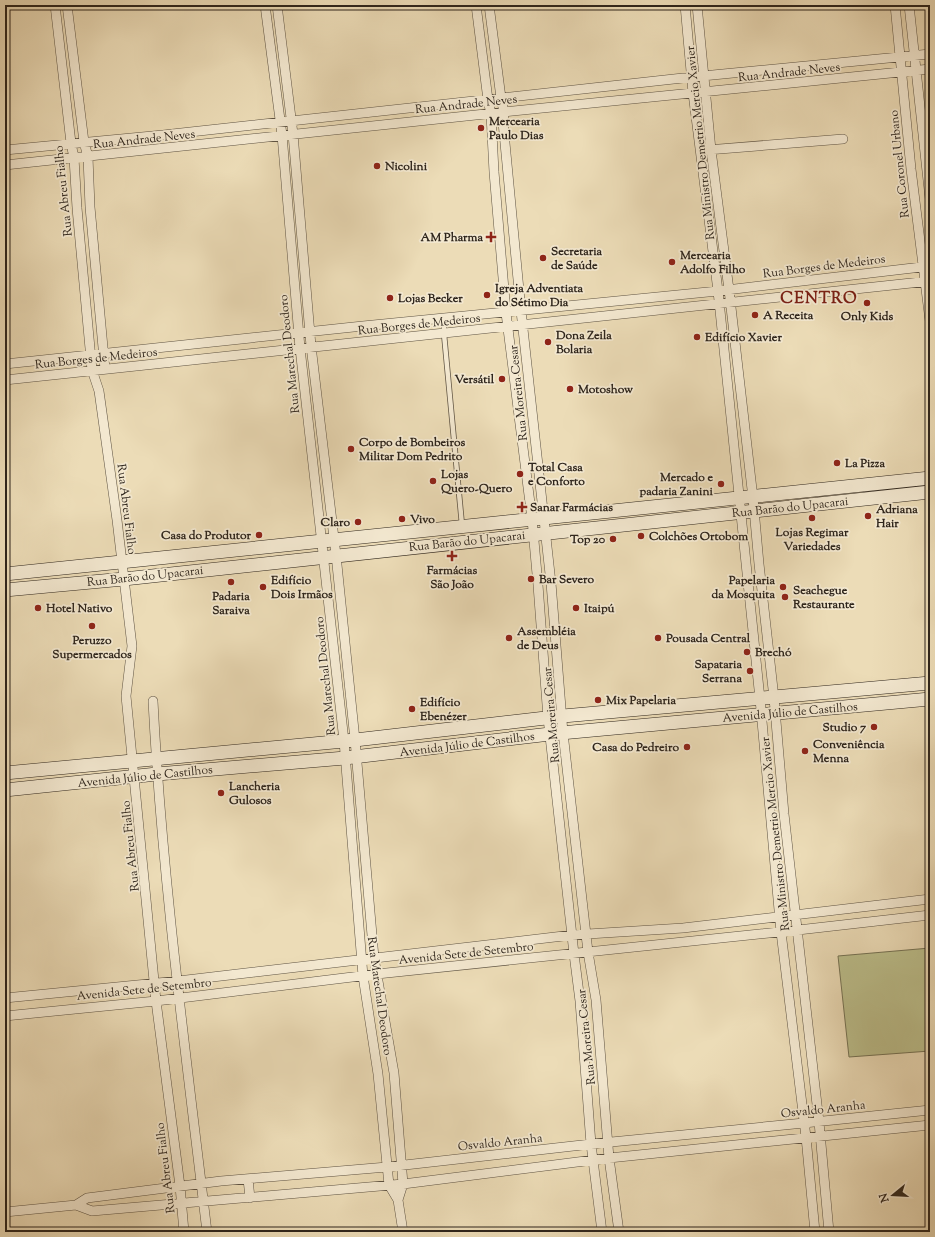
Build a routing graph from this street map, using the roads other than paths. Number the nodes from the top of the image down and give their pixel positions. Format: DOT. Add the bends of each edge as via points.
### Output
graph roads {
  1 [pos="55,5"];
  2 [pos="67,5"];
  3 [pos="277,5"];
  4 [pos="476,5"];
  5 [pos="489,5"];
  6 [pos="685,5"];
  7 [pos="697,5"];
  8 [pos="895,5"];
  9 [pos="909,5"];
  10 [pos="265,6"];
  11 [pos="494,45"];
  12 [pos="481,46"];
  13 [pos="930,54"];
  14 [pos="914,56"];
  15 [pos="900,57"];
  16 [pos="844,63"];
  17 [pos="930,69"];
  18 [pos="754,71"];
  19 [pos="916,71"];
  20 [pos="902,73"];
  21 [pos="704,76"];
  22 [pos="692,77"];
  23 [pos="846,78"];
  24 [pos="77,83"];
  25 [pos="636,83"];
  26 [pos="64,85"];
  27 [pos="755,87"];
  28 [pos="706,92"];
  29 [pos="550,93"];
  30 [pos="693,93"];
  31 [pos="501,98"];
  32 [pos="638,98"];
  33 [pos="488,100"];
  34 [pos="434,106"];
  35 [pos="551,107"];
  36 [pos="504,112"];
  37 [pos="491,114"];
  38 [pos="437,119"];
  39 [pos="291,121"];
  40 [pos="279,122"];
  41 [pos="226,127"];
  42 [pos="293,134"];
  43 [pos="163,135"];
  44 [pos="282,135"];
  45 [pos="843,139"];
  46 [pos="228,141"];
  47 [pos="84,142"];
  48 [pos="71,143"];
  49 [pos="25,148"];
  50 [pos="165,149"];
  51 [pos="5,150"];
  52 [pos="700,150"];
  53 [pos="712,150"];
  54 [pos="88,157"];
  55 [pos="74,158"];
  56 [pos="27,163"];
  57 [pos="5,165"];
  58 [pos="927,167"];
  59 [pos="911,169"];
  60 [pos="930,199"];
  61 [pos="90,207"];
  62 [pos="77,208"];
  63 [pos="512,209"];
  64 [pos="498,210"];
  65 [pos="722,233"];
  66 [pos="711,234"];
  67 [pos="290,243"];
  68 [pos="302,243"];
  69 [pos="927,266"];
  70 [pos="875,272"];
  71 [pos="928,282"];
  72 [pos="778,284"];
  73 [pos="877,287"];
  74 [pos="730,290"];
  75 [pos="718,291"];
  76 [pos="668,296"];
  77 [pos="780,298"];
  78 [pos="731,303"];
  79 [pos="719,304"];
  80 [pos="569,306"];
  81 [pos="670,310"];
  82 [pos="521,311"];
  83 [pos="506,312"];
  84 [pos="444,318"];
  85 [pos="571,320"];
  86 [pos="930,321"];
  87 [pos="522,325"];
  88 [pos="363,326"];
  89 [pos="508,327"];
  90 [pos="310,331"];
  91 [pos="299,333"];
  92 [pos="444,334"];
  93 [pos="250,339"];
  94 [pos="363,342"];
  95 [pos="311,346"];
  96 [pos="158,347"];
  97 [pos="300,348"];
  98 [pos="250,353"];
  99 [pos="104,354"];
  100 [pos="737,354"];
  101 [pos="90,355"];
  102 [pos="724,355"];
  103 [pos="160,363"];
  104 [pos="5,364"];
  105 [pos="105,369"];
  106 [pos="92,370"];
  107 [pos="5,380"];
  108 [pos="533,418"];
  109 [pos="519,420"];
  110 [pos="324,448"];
  111 [pos="312,450"];
  112 [pos="930,478"];
  113 [pos="930,492"];
  114 [pos="753,498"];
  115 [pos="739,499"];
  116 [pos="754,512"];
  117 [pos="740,513"];
  118 [pos="538,518"];
  119 [pos="462,527"];
  120 [pos="539,533"];
  121 [pos="328,541"];
  122 [pos="235,550"];
  123 [pos="330,556"];
  124 [pos="122,561"];
  125 [pos="759,564"];
  126 [pos="746,565"];
  127 [pos="236,567"];
  128 [pos="5,574"];
  129 [pos="124,579"];
  130 [pos="551,583"];
  131 [pos="538,585"];
  132 [pos="5,590"];
  133 [pos="346,648"];
  134 [pos="334,650"];
  135 [pos="559,669"];
  136 [pos="545,670"];
  137 [pos="930,683"];
  138 [pos="830,693"];
  139 [pos="774,698"];
  140 [pos="760,699"];
  141 [pos="930,699"];
  142 [pos="153,701"];
  143 [pos="832,708"];
  144 [pos="768,714"];
  145 [pos="562,716"];
  146 [pos="548,718"];
  147 [pos="495,724"];
  148 [pos="557,733"];
  149 [pos="401,735"];
  150 [pos="496,740"];
  151 [pos="350,741"];
  152 [pos="254,749"];
  153 [pos="403,751"];
  154 [pos="156,758"];
  155 [pos="350,758"];
  156 [pos="133,761"];
  157 [pos="256,766"];
  158 [pos="28,771"];
  159 [pos="5,773"];
  160 [pos="157,774"];
  161 [pos="135,777"];
  162 [pos="30,788"];
  163 [pos="5,790"];
  164 [pos="571,794"];
  165 [pos="557,796"];
  166 [pos="361,811"];
  167 [pos="349,812"];
  168 [pos="784,814"];
  169 [pos="771,815"];
  170 [pos="365,864"];
  171 [pos="354,865"];
  172 [pos="580,878"];
  173 [pos="566,880"];
  174 [pos="930,899"];
  175 [pos="796,914"];
  176 [pos="930,915"];
  177 [pos="780,916"];
  178 [pos="684,928"];
  179 [pos="798,930"];
  180 [pos="781,932"];
  181 [pos="587,934"];
  182 [pos="572,935"];
  183 [pos="685,942"];
  184 [pos="474,947"];
  185 [pos="588,952"];
  186 [pos="574,954"];
  187 [pos="374,958"];
  188 [pos="362,960"];
  189 [pos="475,964"];
  190 [pos="314,966"];
  191 [pos="377,974"];
  192 [pos="221,976"];
  193 [pos="363,976"];
  194 [pos="178,981"];
  195 [pos="315,981"];
  196 [pos="156,983"];
  197 [pos="105,988"];
  198 [pos="223,992"];
  199 [pos="6,998"];
  200 [pos="180,998"];
  201 [pos="156,1000"];
  202 [pos="596,1000"];
  203 [pos="580,1001"];
  204 [pos="106,1006"];
  205 [pos="7,1015"];
  206 [pos="394,1073"];
  207 [pos="378,1074"];
  208 [pos="930,1110"];
  209 [pos="819,1122"];
  210 [pos="804,1124"];
  211 [pos="930,1125"];
  212 [pos="820,1136"];
  213 [pos="806,1137"];
  214 [pos="608,1143"];
  215 [pos="591,1144"];
  216 [pos="495,1155"];
  217 [pos="609,1158"];
  218 [pos="593,1160"];
  219 [pos="401,1165"];
  220 [pos="387,1167"];
  221 [pos="496,1172"];
  222 [pos="248,1179"];
  223 [pos="200,1184"];
  224 [pos="403,1184"];
  225 [pos="389,1185"];
  226 [pos="182,1186"];
  227 [pos="250,1198"];
  228 [pos="398,1200"];
  229 [pos="201,1201"];
  230 [pos="183,1202"];
  231 [pos="76,1205"];
  232 [pos="5,1212"];
  233 [pos="184,1232"];
  234 [pos="207,1232"];
  235 [pos="403,1232"];
  236 [pos="602,1232"];
  237 [pos="619,1232"];
  238 [pos="815,1232"];
  239 [pos="829,1232"];
  1 -- 26 [label="street, Rua Abreu Fialho"];
  2 -- 24 [label="street"];
  3 -- 10 [label="street"];
  3 -- 39 [label="street, Rua Marechal Deodoro"];
  4 -- 12 [label="street, Rua Moreira Cesar"];
  5 -- 11 [label="street, Rua Moreira Cesar"];
  6 -- 22 [label="street, Rua Ministro Demetrio Mercio Xavier"];
  7 -- 21 [label="street, Rua Ministro Demetrio Mercio Xavier"];
  8 -- 15 [label="street, Rua Coronel Urbano"];
  9 -- 14 [label="street"];
  10 -- 40 [label="street, Rua Marechal Deodoro"];
  11 -- 12 [label="street"];
  11 -- 31 [label="street, Rua Moreira Cesar"];
  12 -- 33 [label="street, Rua Moreira Cesar"];
  13 -- 14 [label="street, Rua Andrade Neves"];
  14 -- 15 [label="street, Rua Andrade Neves"];
  14 -- 19 [label="street"];
  15 -- 16 [label="street, Rua Andrade Neves"];
  15 -- 20 [label="street, Rua Coronel Urbano"];
  16 -- 18 [label="street, Rua Andrade Neves"];
  16 -- 23 [label="street"];
  17 -- 19 [label="street, Rua Andrade Neves"];
  18 -- 21 [label="street, Rua Andrade Neves"];
  18 -- 27 [label="street"];
  19 -- 20 [label="street, Rua Andrade Neves"];
  19 -- 58 [label="street"];
  20 -- 23 [label="street, Rua Andrade Neves"];
  20 -- 59 [label="street, Rua Coronel Urbano"];
  21 -- 22 [label="street, Rua Andrade Neves"];
  21 -- 28 [label="street, Rua Ministro Demetrio Mercio Xavier"];
  22 -- 25 [label="street, Rua Andrade Neves"];
  22 -- 30 [label="street, Rua Ministro Demetrio Mercio Xavier"];
  23 -- 27 [label="street, Rua Andrade Neves"];
  24 -- 26 [label="street"];
  24 -- 47 [label="street"];
  25 -- 29 [label="street, Rua Andrade Neves"];
  25 -- 32 [label="street"];
  26 -- 48 [label="street, Rua Abreu Fialho"];
  27 -- 28 [label="street, Rua Andrade Neves"];
  28 -- 30 [label="street, Rua Andrade Neves"];
  28 -- 53 [label="street, Rua Ministro Demetrio Mercio Xavier"];
  29 -- 31 [label="street, Rua Andrade Neves"];
  29 -- 35 [label="street"];
  30 -- 32 [label="street, Rua Andrade Neves"];
  30 -- 52 [label="street, Rua Ministro Demetrio Mercio Xavier"];
  31 -- 33 [label="street, Rua Andrade Neves"];
  31 -- 36 [label="street, Rua Moreira Cesar"];
  32 -- 35 [label="street, Rua Andrade Neves"];
  33 -- 34 [label="street, Rua Andrade Neves"];
  33 -- 37 [label="street, Rua Moreira Cesar"];
  34 -- 38 [label="street"];
  34 -- 39 [label="street, Rua Andrade Neves"];
  35 -- 36 [label="street, Rua Andrade Neves"];
  36 -- 37 [label="street, Rua Andrade Neves"];
  36 -- 63 [label="street, Rua Moreira Cesar"];
  37 -- 38 [label="street, Rua Andrade Neves"];
  37 -- 64 [label="street, Rua Moreira Cesar"];
  38 -- 42 [label="street, Rua Andrade Neves"];
  39 -- 40 [label="street, Rua Andrade Neves"];
  39 -- 42 [label="street, Rua Marechal Deodoro"];
  40 -- 41 [label="street, Rua Andrade Neves"];
  40 -- 44 [label="street, Rua Marechal Deodoro"];
  41 -- 43 [label="street, Rua Andrade Neves"];
  41 -- 46 [label="street"];
  42 -- 44 [label="street, Rua Andrade Neves"];
  42 -- 68 [label="street, Rua Marechal Deodoro"];
  43 -- 47 [label="street, Rua Andrade Neves"];
  43 -- 50 [label="street"];
  44 -- 46 [label="street, Rua Andrade Neves"];
  44 -- 67 [label="street, Rua Marechal Deodoro"];
  45 -- 53 [label="street"];
  46 -- 50 [label="street, Rua Andrade Neves"];
  47 -- 48 [label="street, Rua Andrade Neves"];
  47 -- 54 [label="street"];
  48 -- 49 [label="street, Rua Andrade Neves"];
  48 -- 55 [label="street, Rua Abreu Fialho"];
  49 -- 51 [label="street, Rua Andrade Neves"];
  49 -- 56 [label="street"];
  50 -- 54 [label="street, Rua Andrade Neves"];
  52 -- 53 [label="street"];
  52 -- 66 [label="street, Rua Ministro Demetrio Mercio Xavier"];
  53 -- 65 [label="street, Rua Ministro Demetrio Mercio Xavier"];
  54 -- 55 [label="street, Rua Andrade Neves"];
  54 -- 61 [label="street"];
  55 -- 56 [label="street, Rua Andrade Neves"];
  55 -- 62 [label="street, Rua Abreu Fialho"];
  56 -- 57 [label="street, Rua Andrade Neves"];
  58 -- 59 [label="street"];
  58 -- 60 [label="street"];
  59 -- 69 [label="street, Rua Coronel Urbano"];
  61 -- 62 [label="street"];
  61 -- 99 [label="street"];
  62 -- 101 [label="street, Rua Abreu Fialho"];
  63 -- 64 [label="street"];
  63 -- 82 [label="street, Rua Moreira Cesar"];
  64 -- 83 [label="street, Rua Moreira Cesar"];
  65 -- 66 [label="street"];
  65 -- 74 [label="street, Rua Ministro Demetrio Mercio Xavier"];
  66 -- 75 [label="street, Rua Ministro Demetrio Mercio Xavier"];
  67 -- 68 [label="street"];
  67 -- 91 [label="street, Rua Marechal Deodoro"];
  68 -- 90 [label="street, Rua Marechal Deodoro"];
  69 -- 70 [label="street, Rua Borges de Medeiros"];
  69 -- 71 [label="street, Rua Coronel Urbano"];
  70 -- 72 [label="street, Rua Borges de Medeiros"];
  70 -- 73 [label="street"];
  71 -- 73 [label="street, Rua Borges de Medeiros"];
  71 -- 86 [label="street, Rua Coronel Urbano"];
  72 -- 74 [label="street, Rua Borges de Medeiros"];
  72 -- 77 [label="street"];
  73 -- 77 [label="street, Rua Borges de Medeiros"];
  74 -- 75 [label="street, Rua Borges de Medeiros"];
  74 -- 78 [label="street, Rua Ministro Demetrio Mercio Xavier"];
  75 -- 76 [label="street, Rua Borges de Medeiros"];
  75 -- 79 [label="street, Rua Ministro Demetrio Mercio Xavier"];
  76 -- 80 [label="street, Rua Borges de Medeiros"];
  76 -- 81 [label="street"];
  77 -- 78 [label="street, Rua Borges de Medeiros"];
  78 -- 79 [label="street, Rua Borges de Medeiros"];
  78 -- 100 [label="street, Rua Ministro Demetrio Mercio Xavier"];
  79 -- 81 [label="street, Rua Borges de Medeiros"];
  79 -- 102 [label="street, Rua Ministro Demetrio Mercio Xavier"];
  80 -- 82 [label="street, Rua Borges de Medeiros"];
  80 -- 85 [label="street"];
  81 -- 85 [label="street, Rua Borges de Medeiros"];
  82 -- 83 [label="street, Rua Borges de Medeiros"];
  82 -- 87 [label="street, Rua Moreira Cesar"];
  83 -- 84 [label="street, Rua Borges de Medeiros"];
  83 -- 89 [label="street, Rua Moreira Cesar"];
  84 -- 88 [label="street, Rua Borges de Medeiros"];
  84 -- 92 [label="lane"];
  85 -- 87 [label="street, Rua Borges de Medeiros"];
  87 -- 89 [label="street, Rua Borges de Medeiros"];
  87 -- 108 [label="street, Rua Moreira Cesar"];
  88 -- 90 [label="street, Rua Borges de Medeiros"];
  88 -- 94 [label="street"];
  89 -- 92 [label="street, Rua Borges de Medeiros"];
  89 -- 109 [label="street, Rua Moreira Cesar"];
  90 -- 91 [label="street, Rua Borges de Medeiros"];
  90 -- 95 [label="street, Rua Marechal Deodoro"];
  91 -- 93 [label="street, Rua Borges de Medeiros"];
  91 -- 97 [label="street, Rua Marechal Deodoro"];
  92 -- 94 [label="street, Rua Borges de Medeiros"];
  92 -- 119 [label="lane"];
  93 -- 96 [label="street, Rua Borges de Medeiros"];
  93 -- 98 [label="street"];
  94 -- 95 [label="street, Rua Borges de Medeiros"];
  95 -- 97 [label="street, Rua Borges de Medeiros"];
  95 -- 110 [label="street, Rua Marechal Deodoro"];
  96 -- 99 [label="street, Rua Borges de Medeiros"];
  96 -- 103 [label="street"];
  97 -- 98 [label="street, Rua Borges de Medeiros"];
  97 -- 111 [label="street, Rua Marechal Deodoro"];
  98 -- 103 [label="street, Rua Borges de Medeiros"];
  99 -- 101 [label="street, Rua Borges de Medeiros"];
  99 -- 105 [label="street"];
  100 -- 102 [label="street"];
  100 -- 114 [label="street, Rua Ministro Demetrio Mercio Xavier"];
  101 -- 104 [label="street, Rua Borges de Medeiros"];
  101 -- 106 [label="street, Rua Abreu Fialho"];
  102 -- 115 [label="street, Rua Ministro Demetrio Mercio Xavier"];
  103 -- 105 [label="street, Rua Borges de Medeiros"];
  105 -- 106 [label="street, Rua Borges de Medeiros"];
  106 -- 107 [label="street, Rua Borges de Medeiros"];
  106 -- 124 [label="street, Rua Abreu Fialho" via="99,391"];
  108 -- 109 [label="street"];
  108 -- 118 [label="street, Rua Moreira Cesar"];
  109 -- 118 [label="street, Rua Moreira Cesar"];
  110 -- 111 [label="street"];
  110 -- 121 [label="street, Rua Marechal Deodoro"];
  111 -- 121 [label="street, Rua Marechal Deodoro"];
  112 -- 114 [label="street, Rua Barão do Upacarai"];
  113 -- 116 [label="street, Rua Barão do Upacarai"];
  114 -- 115 [label="street, Rua Barão do Upacarai"];
  114 -- 116 [label="street, Rua Ministro Demetrio Mercio Xavier"];
  115 -- 117 [label="street, Rua Ministro Demetrio Mercio Xavier"];
  115 -- 118 [label="street, Rua Barão do Upacarai"];
  116 -- 117 [label="street, Rua Barão do Upacarai"];
  116 -- 125 [label="street, Rua Ministro Demetrio Mercio Xavier"];
  117 -- 120 [label="street, Rua Barão do Upacarai"];
  117 -- 126 [label="street, Rua Ministro Demetrio Mercio Xavier"];
  118 -- 119 [label="street, Rua Barão do Upacarai"];
  118 -- 120 [label="street, Rua Moreira Cesar"];
  118 -- 120 [label="street, Rua Moreira Cesar"];
  119 -- 121 [label="street, Rua Barão do Upacarai"];
  120 -- 123 [label="street, Rua Barão do Upacarai"];
  120 -- 130 [label="street, Rua Moreira Cesar"];
  120 -- 131 [label="street, Rua Moreira Cesar"];
  121 -- 122 [label="street, Rua Barão do Upacarai"];
  121 -- 123 [label="street, Rua Marechal Deodoro"];
  122 -- 124 [label="street, Rua Barão do Upacarai"];
  122 -- 127 [label="street"];
  123 -- 127 [label="street, Rua Barão do Upacarai"];
  123 -- 133 [label="street, Rua Marechal Deodoro"];
  123 -- 134 [label="street, Rua Marechal Deodoro"];
  124 -- 128 [label="street, Rua Barão do Upacarai"];
  124 -- 129 [label="street, Rua Abreu Fialho"];
  125 -- 126 [label="street"];
  125 -- 139 [label="street, Rua Ministro Demetrio Mercio Xavier"];
  126 -- 140 [label="street, Rua Ministro Demetrio Mercio Xavier"];
  127 -- 129 [label="street, Rua Barão do Upacarai"];
  129 -- 132 [label="street, Rua Barão do Upacarai"];
  129 -- 156 [label="street, Rua Abreu Fialho" via="132,646 126,696"];
  130 -- 131 [label="street"];
  130 -- 135 [label="street, Rua Moreira Cesar"];
  131 -- 136 [label="street, Rua Moreira Cesar"];
  133 -- 134 [label="street"];
  133 -- 151 [label="street, Rua Marechal Deodoro"];
  134 -- 151 [label="street, Rua Marechal Deodoro"];
  135 -- 136 [label="street"];
  135 -- 145 [label="street, Rua Moreira Cesar"];
  136 -- 146 [label="street, Rua Moreira Cesar"];
  137 -- 138 [label="street, Avenida Júlio de Castilhos"];
  138 -- 139 [label="street, Avenida Júlio de Castilhos"];
  138 -- 143 [label="street"];
  139 -- 140 [label="street, Avenida Júlio de Castilhos"];
  139 -- 144 [label="street, Rua Ministro Demetrio Mercio Xavier"];
  140 -- 144 [label="street, Rua Ministro Demetrio Mercio Xavier"];
  140 -- 145 [label="street, Avenida Júlio de Castilhos"];
  141 -- 143 [label="street, Avenida Júlio de Castilhos"];
  142 -- 154 [label="street"];
  143 -- 144 [label="street, Avenida Júlio de Castilhos"];
  144 -- 148 [label="street, Avenida Júlio de Castilhos"];
  144 -- 168 [label="street, Rua Ministro Demetrio Mercio Xavier"];
  144 -- 169 [label="street, Rua Ministro Demetrio Mercio Xavier"];
  145 -- 146 [label="street, Avenida Júlio de Castilhos"];
  145 -- 148 [label="street, Rua Moreira Cesar"];
  146 -- 147 [label="street, Avenida Júlio de Castilhos"];
  146 -- 148 [label="street, Rua Moreira Cesar"];
  147 -- 149 [label="street, Avenida Júlio de Castilhos"];
  147 -- 150 [label="street"];
  148 -- 150 [label="street, Avenida Júlio de Castilhos"];
  148 -- 164 [label="street, Rua Moreira Cesar"];
  148 -- 165 [label="street, Rua Moreira Cesar"];
  149 -- 151 [label="street, Avenida Júlio de Castilhos"];
  149 -- 153 [label="street"];
  150 -- 153 [label="street, Avenida Júlio de Castilhos"];
  151 -- 152 [label="street, Avenida Júlio de Castilhos"];
  151 -- 155 [label="street, Rua Marechal Deodoro"];
  152 -- 154 [label="street, Avenida Júlio de Castilhos"];
  152 -- 157 [label="street"];
  153 -- 155 [label="street, Avenida Júlio de Castilhos"];
  154 -- 156 [label="street, Avenida Júlio de Castilhos"];
  154 -- 160 [label="street"];
  155 -- 157 [label="street, Avenida Júlio de Castilhos"];
  155 -- 166 [label="street, Rua Marechal Deodoro"];
  155 -- 167 [label="street, Rua Marechal Deodoro"];
  156 -- 158 [label="street, Avenida Júlio de Castilhos"];
  156 -- 161 [label="street, Rua Abreu Fialho"];
  157 -- 160 [label="street, Avenida Júlio de Castilhos"];
  158 -- 159 [label="street, Avenida Júlio de Castilhos"];
  158 -- 162 [label="street"];
  160 -- 161 [label="street, Avenida Júlio de Castilhos"];
  160 -- 194 [label="street"];
  161 -- 162 [label="street, Avenida Júlio de Castilhos"];
  161 -- 196 [label="street, Rua Abreu Fialho"];
  162 -- 163 [label="street, Avenida Júlio de Castilhos"];
  164 -- 165 [label="street"];
  164 -- 172 [label="street, Rua Moreira Cesar"];
  165 -- 173 [label="street, Rua Moreira Cesar"];
  166 -- 167 [label="street"];
  166 -- 170 [label="street, Rua Marechal Deodoro"];
  167 -- 171 [label="street, Rua Marechal Deodoro"];
  168 -- 169 [label="street"];
  168 -- 175 [label="street, Rua Ministro Demetrio Mercio Xavier"];
  169 -- 177 [label="street, Rua Ministro Demetrio Mercio Xavier"];
  170 -- 171 [label="street"];
  170 -- 187 [label="street, Rua Marechal Deodoro"];
  171 -- 188 [label="street, Rua Marechal Deodoro"];
  172 -- 173 [label="street"];
  172 -- 181 [label="street, Rua Moreira Cesar"];
  173 -- 182 [label="street, Rua Moreira Cesar"];
  174 -- 175 [label="street, Avenida Sete de Setembro"];
  175 -- 177 [label="street, Avenida Sete de Setembro"];
  175 -- 179 [label="street, Rua Ministro Demetrio Mercio Xavier"];
  176 -- 179 [label="street, Avenida Sete de Setembro"];
  177 -- 178 [label="street, Avenida Sete de Setembro"];
  177 -- 180 [label="street, Rua Ministro Demetrio Mercio Xavier"];
  178 -- 181 [label="street, Avenida Sete de Setembro"];
  178 -- 183 [label="street"];
  179 -- 180 [label="street, Avenida Sete de Setembro"];
  179 -- 209 [label="street, Rua Ministro Demetrio Mercio Xavier"];
  180 -- 183 [label="street, Avenida Sete de Setembro"];
  180 -- 210 [label="street, Rua Ministro Demetrio Mercio Xavier"];
  181 -- 182 [label="street, Avenida Sete de Setembro"];
  181 -- 185 [label="street, Rua Moreira Cesar"];
  182 -- 184 [label="street, Avenida Sete de Setembro"];
  182 -- 186 [label="street, Rua Moreira Cesar"];
  183 -- 185 [label="street, Avenida Sete de Setembro"];
  184 -- 187 [label="street, Avenida Sete de Setembro"];
  184 -- 189 [label="street"];
  185 -- 186 [label="street, Avenida Sete de Setembro"];
  185 -- 202 [label="street, Rua Moreira Cesar"];
  186 -- 189 [label="street, Avenida Sete de Setembro"];
  186 -- 203 [label="street, Rua Moreira Cesar"];
  187 -- 188 [label="street, Avenida Sete de Setembro"];
  187 -- 191 [label="street, Rua Marechal Deodoro"];
  188 -- 190 [label="street, Avenida Sete de Setembro"];
  188 -- 193 [label="street, Rua Marechal Deodoro"];
  189 -- 191 [label="street, Avenida Sete de Setembro"];
  190 -- 192 [label="street, Avenida Sete de Setembro"];
  190 -- 195 [label="street"];
  191 -- 193 [label="street, Avenida Sete de Setembro"];
  191 -- 206 [label="street, Rua Marechal Deodoro"];
  192 -- 194 [label="street, Avenida Sete de Setembro"];
  192 -- 198 [label="street"];
  193 -- 195 [label="street, Avenida Sete de Setembro"];
  193 -- 207 [label="street, Rua Marechal Deodoro"];
  194 -- 196 [label="street, Avenida Sete de Setembro"];
  194 -- 200 [label="street"];
  195 -- 198 [label="street, Avenida Sete de Setembro"];
  196 -- 197 [label="street, Avenida Sete de Setembro"];
  196 -- 201 [label="street, Rua Abreu Fialho"];
  197 -- 199 [label="street, Avenida Sete de Setembro"];
  197 -- 204 [label="street"];
  198 -- 200 [label="street, Avenida Sete de Setembro"];
  199 -- 205 [label="street"];
  200 -- 201 [label="street, Avenida Sete de Setembro"];
  200 -- 223 [label="street"];
  201 -- 204 [label="street, Avenida Sete de Setembro"];
  201 -- 226 [label="street, Rua Abreu Fialho"];
  202 -- 203 [label="street"];
  202 -- 214 [label="street, Rua Moreira Cesar"];
  203 -- 215 [label="street, Rua Moreira Cesar"];
  204 -- 205 [label="street, Avenida Sete de Setembro"];
  206 -- 207 [label="street"];
  206 -- 219 [label="street, Rua Marechal Deodoro"];
  207 -- 220 [label="street, Rua Marechal Deodoro"];
  208 -- 209 [label="street, Osvaldo Aranha"];
  209 -- 210 [label="street, Osvaldo Aranha"];
  209 -- 212 [label="street, Rua Ministro Demetrio Mercio Xavier"];
  210 -- 213 [label="street, Rua Ministro Demetrio Mercio Xavier"];
  210 -- 214 [label="street, Osvaldo Aranha"];
  211 -- 212 [label="street, Osvaldo Aranha"];
  212 -- 213 [label="street, Osvaldo Aranha"];
  212 -- 239 [label="street, Rua Ministro Demetrio Mercio Xavier"];
  213 -- 217 [label="street, Osvaldo Aranha"];
  213 -- 238 [label="street, Rua Ministro Demetrio Mercio Xavier"];
  214 -- 215 [label="street, Osvaldo Aranha"];
  214 -- 217 [label="street, Rua Moreira Cesar"];
  215 -- 216 [label="street, Osvaldo Aranha"];
  215 -- 218 [label="street, Rua Moreira Cesar"];
  216 -- 219 [label="street, Osvaldo Aranha"];
  216 -- 221 [label="street"];
  217 -- 218 [label="street, Osvaldo Aranha"];
  217 -- 237 [label="street, Rua Moreira Cesar"];
  218 -- 221 [label="street, Osvaldo Aranha"];
  218 -- 236 [label="street, Rua Moreira Cesar"];
  219 -- 220 [label="street, Osvaldo Aranha"];
  219 -- 224 [label="street, Rua Marechal Deodoro"];
  220 -- 222 [label="street, Osvaldo Aranha"];
  220 -- 225 [label="street, Rua Marechal Deodoro"];
  221 -- 224 [label="street, Osvaldo Aranha"];
  222 -- 223 [label="street, Osvaldo Aranha"];
  222 -- 227 [label="street"];
  223 -- 226 [label="street, Osvaldo Aranha"];
  223 -- 229 [label="street"];
  224 -- 225 [label="street, Osvaldo Aranha"];
  224 -- 228 [label="street, Rua Marechal Deodoro"];
  225 -- 227 [label="street, Osvaldo Aranha"];
  225 -- 228 [label="street, Rua Marechal Deodoro"];
  226 -- 230 [label="street, Rua Abreu Fialho"];
  226 -- 231 [label="street, Osvaldo Aranha" via="87,1198"];
  227 -- 229 [label="street, Osvaldo Aranha"];
  228 -- 235 [label="street, Rua Marechal Deodoro"];
  229 -- 230 [label="street, Osvaldo Aranha"];
  229 -- 234 [label="street"];
  230 -- 231 [label="street, Osvaldo Aranha" via="92,1211"];
  230 -- 233 [label="street, Rua Abreu Fialho"];
  231 -- 232 [label="street, Osvaldo Aranha"];
}
